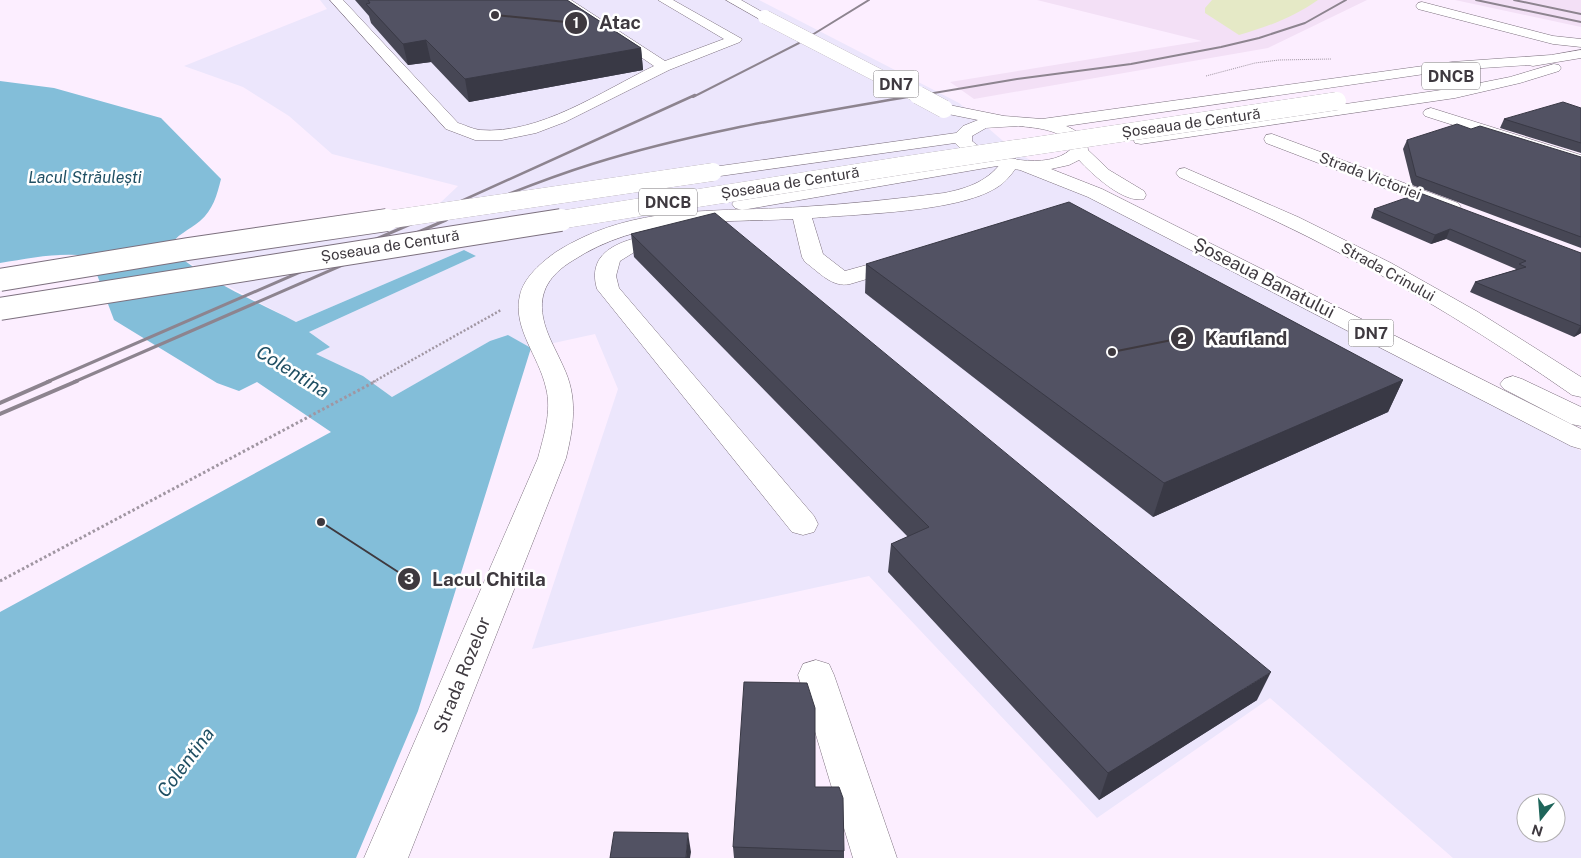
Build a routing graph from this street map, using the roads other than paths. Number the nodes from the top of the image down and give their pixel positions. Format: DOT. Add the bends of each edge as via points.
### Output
graph roads {
  1 [pos="336,0"];
  2 [pos="563,0"];
  3 [pos="664,0"];
  4 [pos="732,0"];
  5 [pos="1422,6"];
  6 [pos="1581,43"];
  7 [pos="1581,54"];
  8 [pos="1581,62"];
  9 [pos="1554,63"];
  10 [pos="664,67"];
  11 [pos="1329,98"];
  12 [pos="944,109"];
  13 [pos="1431,113"];
  14 [pos="1012,121"];
  15 [pos="1043,124"];
  16 [pos="964,134"];
  17 [pos="1272,139"];
  18 [pos="1080,149"];
  19 [pos="1581,161"];
  20 [pos="1010,163"];
  21 [pos="1186,173"];
  22 [pos="740,209"];
  23 [pos="801,213"];
  24 [pos="1472,215"];
  25 [pos="919,256"];
  26 [pos="0,280"];
  27 [pos="0,294"];
  28 [pos="0,309"];
  29 [pos="0,326"];
  30 [pos="1581,389"];
  31 [pos="1581,418"];
  32 [pos="1581,440"];
  33 [pos="803,524"];
  34 [pos="816,675"];
  35 [pos="386,858"];
  36 [pos="875,858"];
  1 -- 10 [label="main road" via="452,126 473,134 498,136 530,131"];
  2 -- 10 [label="main road"];
  3 -- 10 [label="main road" via="735,40"];
  4 -- 12 [label="main road, DN7, bridge"];
  5 -- 6 [label="main road" via="1554,40"];
  7 -- 9 [label="main road, Șoseaua de Centură / DNCB"];
  8 -- 9 [label="main road, Șoseaua de Centură / DNCB"];
  9 -- 11 [label="main road, Șoseaua de Centură / DNCB" via="1480,81"];
  9 -- 15 [label="main road" via="1452,66"];
  9 -- 18 [label="main road" via="1524,79 1492,87"];
  11 -- 27 [label="main road, Șoseaua de Centură / DNCB" via="896,155"];
  11 -- 28 [label="main road, Șoseaua de Centură / DNCB, bridge"];
  12 -- 14 [label="main road, DN7"];
  12 -- 16 [label="main road, DN7" via="959,121"];
  13 -- 19 [label="main road"];
  14 -- 15 [label="main road, DN7"];
  14 -- 16 [label="main road, DN7" via="980,124"];
  15 -- 18 [label="main road, DN7" via="1077,139"];
  16 -- 20 [label="main road, DN7" via="963,142 979,155"];
  16 -- 26 [label="main road, bridge"];
  17 -- 24 [label="main road, Strada Victoriei"];
  18 -- 20 [label="main road, DN7" via="1074,156 1053,163"];
  18 -- 31 [label="main road, Șoseaua Banatului / DN7" via="1113,182 1181,219"];
  20 -- 22 [label="main road"];
  20 -- 23 [label="main road" via="1004,175 990,185 963,195"];
  20 -- 32 [label="main road, Șoseaua Banatului / DN7" via="1103,197"];
  21 -- 30 [label="main road, Strada Crinului" via="1353,252 1452,307"];
  22 -- 23 [label="main road"];
  22 -- 29 [label="main road" via="282,276"];
  22 -- 33 [label="main road" via="730,225 691,230 616,253 604,274 608,289"];
  22 -- 35 [label="main road, Strada Rozelor" via="607,232 559,260 541,277 532,292 530,314 534,329 560,389 561,414 552,458"];
  23 -- 25 [label="main road" via="814,257 842,279"];
  34 -- 36 [label="main road"];
}
